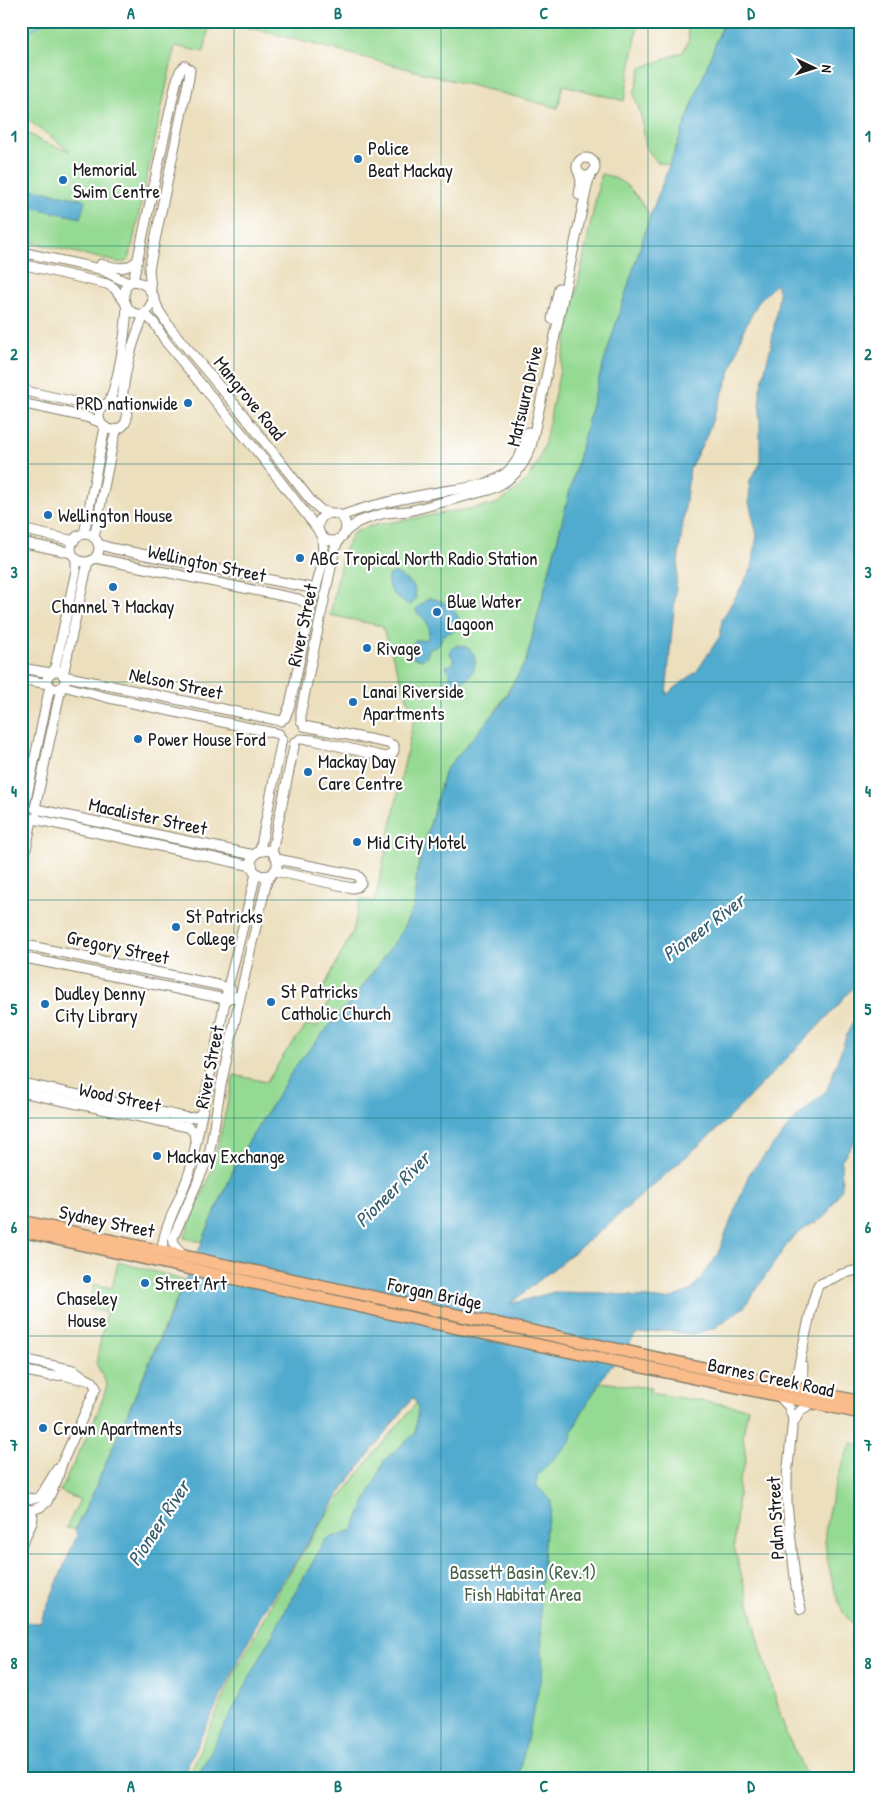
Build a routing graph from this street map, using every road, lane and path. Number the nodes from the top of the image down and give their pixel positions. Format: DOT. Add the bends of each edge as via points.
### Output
graph roads {
  1 [pos="579,173"];
  2 [pos="592,173"];
  3 [pos="21,252"];
  4 [pos="137,261"];
  5 [pos="69,262"];
  6 [pos="21,264"];
  7 [pos="130,282"];
  8 [pos="152,292"];
  9 [pos="126,304"];
  10 [pos="145,314"];
  11 [pos="21,390"];
  12 [pos="21,403"];
  13 [pos="106,405"];
  14 [pos="122,406"];
  15 [pos="102,424"];
  16 [pos="118,429"];
  17 [pos="331,513"];
  18 [pos="341,516"];
  19 [pos="21,529"];
  20 [pos="84,534"];
  21 [pos="321,534"];
  22 [pos="343,535"];
  23 [pos="74,540"];
  24 [pos="96,541"];
  25 [pos="21,542"];
  26 [pos="74,556"];
  27 [pos="91,560"];
  28 [pos="316,589"];
  29 [pos="311,606"];
  30 [pos="21,668"];
  31 [pos="58,674"];
  32 [pos="21,679"];
  33 [pos="49,685"];
  34 [pos="62,687"];
  35 [pos="283,720"];
  36 [pos="302,723"];
  37 [pos="281,736"];
  38 [pos="298,741"];
  39 [pos="36,808"];
  40 [pos="22,812"];
  41 [pos="33,820"];
  42 [pos="257,852"];
  43 [pos="275,856"];
  44 [pos="317,868"];
  45 [pos="254,870"];
  46 [pos="21,873"];
  47 [pos="273,873"];
  48 [pos="314,880"];
  49 [pos="21,944"];
  50 [pos="21,957"];
  51 [pos="208,983"];
  52 [pos="228,987"];
  53 [pos="206,995"];
  54 [pos="240,996"];
  55 [pos="225,999"];
  56 [pos="24,1088"];
  57 [pos="204,1106"];
  58 [pos="129,1110"];
  59 [pos="213,1134"];
  60 [pos="196,1149"];
  61 [pos="21,1221"];
  62 [pos="21,1231"];
  63 [pos="115,1240"];
  64 [pos="162,1251"];
  65 [pos="118,1252"];
  66 [pos="182,1264"];
  67 [pos="861,1269"];
  68 [pos="805,1341"];
  69 [pos="21,1358"];
  70 [pos="676,1369"];
  71 [pos="21,1370"];
  72 [pos="57,1371"];
  73 [pos="794,1387"];
  74 [pos="829,1395"];
  75 [pos="779,1396"];
  76 [pos="861,1402"];
  77 [pos="812,1403"];
  78 [pos="861,1408"];
  79 [pos="861,1413"];
  80 [pos="793,1424"];
  81 [pos="62,1463"];
  82 [pos="23,1497"];
  83 [pos="24,1509"];
  84 [pos="21,1545"];
  85 [pos="801,1609"];
  1 -- 2 [label="street" via="587,176"];
  1 -- 2 [label="street" via="578,163 586,158 594,164"];
  1 -- 18 [label="street, Matsuura Drive" via="581,185 526,440 515,464 506,473 486,483 369,506"];
  2 -- 22 [label="street, Matsuura Drive" via="531,446 520,469 501,485 489,490 366,518"];
  3 -- 5 [label="street"];
  4 -- 5 [label="street" via="124,269 90,262"];
  4 -- 7 [label="street"];
  4 -- 8 [label="street" via="176,83 180,70 185,66 190,70 189,78 149,270"];
  5 -- 7 [label="street" via="103,270"];
  6 -- 9 [label="street" via="107,284"];
  7 -- 8 [label="street" via="145,284"];
  7 -- 9 [label="street" via="124,294"];
  8 -- 10 [label="street" via="152,306"];
  8 -- 17 [label="street, Mangrove Road" via="171,329 312,502 322,511"];
  9 -- 10 [label="street" via="135,313"];
  9 -- 13 [label="street" via="125,332 113,391"];
  10 -- 14 [label="street" via="135,336"];
  10 -- 21 [label="street, Mangrove Road"];
  11 -- 13 [label="street" via="89,405"];
  12 -- 15 [label="street" via="86,417"];
  13 -- 14 [label="street" via="116,403"];
  13 -- 15 [label="street" via="99,414"];
  14 -- 16 [label="street" via="126,420"];
  15 -- 16 [label="street" via="111,430"];
  15 -- 20 [label="street"];
  16 -- 24 [label="street"];
  17 -- 18 [label="street"];
  17 -- 21 [label="street" via="321,519"];
  18 -- 22 [label="street" via="346,523"];
  19 -- 23 [label="street"];
  20 -- 23 [label="street"];
  20 -- 24 [label="street"];
  21 -- 22 [label="street" via="329,540"];
  21 -- 28 [label="street, River Street" via="323,555"];
  22 -- 36 [label="street, River Street" via="335,548 300,711"];
  23 -- 26 [label="street" via="71,549"];
  24 -- 27 [label="street" via="99,551"];
  24 -- 28 [label="street, Wellington Street" via="111,548"];
  25 -- 26 [label="street"];
  26 -- 27 [label="street"];
  26 -- 31 [label="street" via="76,571"];
  27 -- 29 [label="street, Wellington Street" via="115,560 298,599"];
  27 -- 31 [label="street"];
  28 -- 29 [label="street, River Street"];
  29 -- 35 [label="street, River Street" via="290,705"];
  30 -- 31 [label="street, Nelson Street"];
  31 -- 33 [label="street" via="48,678"];
  31 -- 34 [label="street" via="65,682"];
  31 -- 35 [label="street, Nelson Street"];
  32 -- 33 [label="street"];
  33 -- 34 [label="street" via="55,689"];
  33 -- 40 [label="street"];
  34 -- 37 [label="street, Nelson Street"];
  34 -- 39 [label="street"];
  35 -- 36 [label="street" via="293,717"];
  35 -- 37 [label="street" via="278,729"];
  36 -- 38 [label="street" via="304,733"];
  36 -- 38 [label="street" via="388,743 394,746 394,751 385,757 313,740"];
  37 -- 38 [label="street" via="288,742"];
  37 -- 42 [label="street"];
  38 -- 43 [label="street"];
  39 -- 40 [label="street" via="30,804"];
  39 -- 41 [label="street"];
  39 -- 42 [label="street, Macalister Street"];
  40 -- 41 [label="street" via="28,821"];
  41 -- 45 [label="street, Macalister Street"];
  41 -- 46 [label="street"];
  42 -- 43 [label="street" via="264,850"];
  42 -- 45 [label="street" via="251,860"];
  43 -- 44 [label="street"];
  43 -- 47 [label="street" via="278,863"];
  44 -- 48 [label="street"];
  44 -- 48 [label="street" via="357,875 361,883 352,888"];
  45 -- 47 [label="street" via="263,876"];
  45 -- 52 [label="street, River Street"];
  47 -- 48 [label="street"];
  47 -- 54 [label="street, River Street" via="267,881"];
  49 -- 51 [label="street, Gregory Street"];
  50 -- 53 [label="street, Gregory Street"];
  51 -- 52 [label="street, Gregory Street"];
  51 -- 53 [label="street" via="210,990"];
  52 -- 54 [label="street, Gregory Street"];
  52 -- 55 [label="street, River Street"];
  53 -- 55 [label="street, Gregory Street"];
  54 -- 55 [label="street, Gregory Street"];
  54 -- 59 [label="street, River Street"];
  55 -- 57 [label="street, River Street"];
  56 -- 58 [label="street, Wood Street"];
  57 -- 58 [label="street, Wood Street" via="200,1115 191,1118"];
  57 -- 60 [label="street, River Street"];
  58 -- 60 [label="street, Wood Street" via="190,1128 195,1133"];
  59 -- 60 [label="street" via="203,1157 198,1157"];
  59 -- 66 [label="street, River Street" via="207,1160 173,1238"];
  60 -- 64 [label="street, River Street" via="184,1191 164,1235"];
  61 -- 63 [label="main road, Sydney Street"];
  62 -- 65 [label="main road, Sydney Street"];
  63 -- 64 [label="main road, Sydney Street"];
  63 -- 65 [label="main road"];
  64 -- 66 [label="main road, Sydney Street"];
  65 -- 66 [label="main road, Sydney Street"];
  66 -- 70 [label="main road, Forgan Bridge"];
  67 -- 68 [label="street" via="818,1284"];
  68 -- 73 [label="street"];
  68 -- 74 [label="street" via="803,1378 811,1387"];
  69 -- 72 [label="street"];
  70 -- 73 [label="main road, Barnes Creek Road"];
  70 -- 75 [label="main road, Barnes Creek Road"];
  71 -- 72 [label="street"];
  72 -- 81 [label="street" via="76,1371 95,1384 96,1389"];
  73 -- 74 [label="main road, Barnes Creek Road"];
  73 -- 78 [label="main road" via="800,1395"];
  74 -- 76 [label="main road, Barnes Creek Road"];
  75 -- 77 [label="main road, Barnes Creek Road"];
  75 -- 80 [label="street, Palm Street" via="790,1408"];
  77 -- 79 [label="main road, Barnes Creek Road"];
  77 -- 80 [label="street" via="798,1412"];
  80 -- 85 [label="street, Palm Street" via="787,1503"];
  81 -- 82 [label="street" via="40,1497"];
  81 -- 83 [label="street" via="46,1503 39,1508"];
  82 -- 83 [label="street" via="29,1503"];
  83 -- 84 [label="street" via="31,1512 33,1520"];
}
